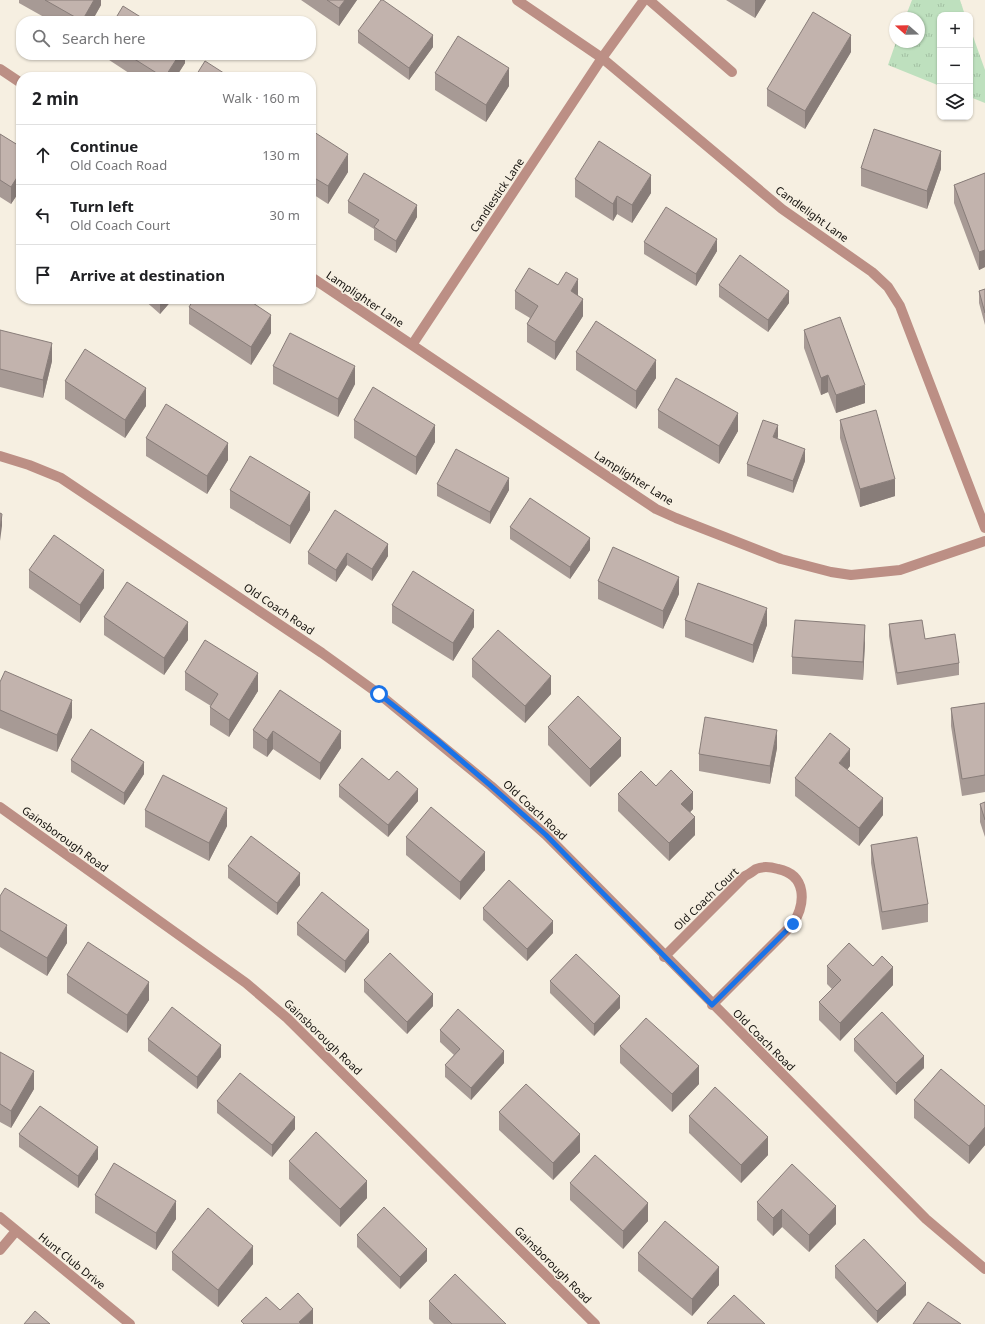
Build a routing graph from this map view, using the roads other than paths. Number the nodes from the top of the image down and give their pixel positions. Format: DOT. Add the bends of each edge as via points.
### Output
graph roads {
  1 [pos="517,0"];
  2 [pos="644,0"];
  3 [pos="649,0"];
  4 [pos="602,58"];
  5 [pos="0,69"];
  6 [pos="732,72"];
  7 [pos="16,80"];
  8 [pos="316,280"];
  9 [pos="412,345"];
  10 [pos="0,456"];
  11 [pos="985,528"];
  12 [pos="985,541"];
  13 [pos="0,807"];
  14 [pos="664,957"];
  15 [pos="712,1005"];
  16 [pos="0,1217"];
  17 [pos="16,1231"];
  18 [pos="0,1250"];
  19 [pos="985,1269"];
  20 [pos="130,1324"];
  21 [pos="595,1324"];
  1 -- 4 [label="street, Candlelight Lane"];
  2 -- 4 [label="street, Candlestick Lane"];
  3 -- 6 [label="street"];
  4 -- 9 [label="street, Candlestick Lane"];
  4 -- 11 [label="street, Candlelight Lane" via="782,209 872,272 888,287 900,306"];
  5 -- 7 [label="street"];
  8 -- 9 [label="street, Lamplighter Lane"];
  9 -- 12 [label="street, Lamplighter Lane" via="656,509 781,559 830,572 851,575 877,573 900,570"];
  10 -- 14 [label="street, Old Coach Road" via="29,464 61,478 322,652 379,694 436,739 540,830"];
  13 -- 21 [label="street, Gainsborough Road" via="246,983 287,1018"];
  14 -- 15 [label="street, Old Coach Road"];
  14 -- 15 [label="street, Old Coach Court" via="746,876 757,869 770,867 783,870 795,877 801,888 802,902 793,924"];
  15 -- 19 [label="street, Old Coach Road" via="926,1219"];
  16 -- 17 [label="street, Hunt Club Drive"];
  17 -- 18 [label="street"];
  17 -- 20 [label="street, Hunt Club Drive"];
}
